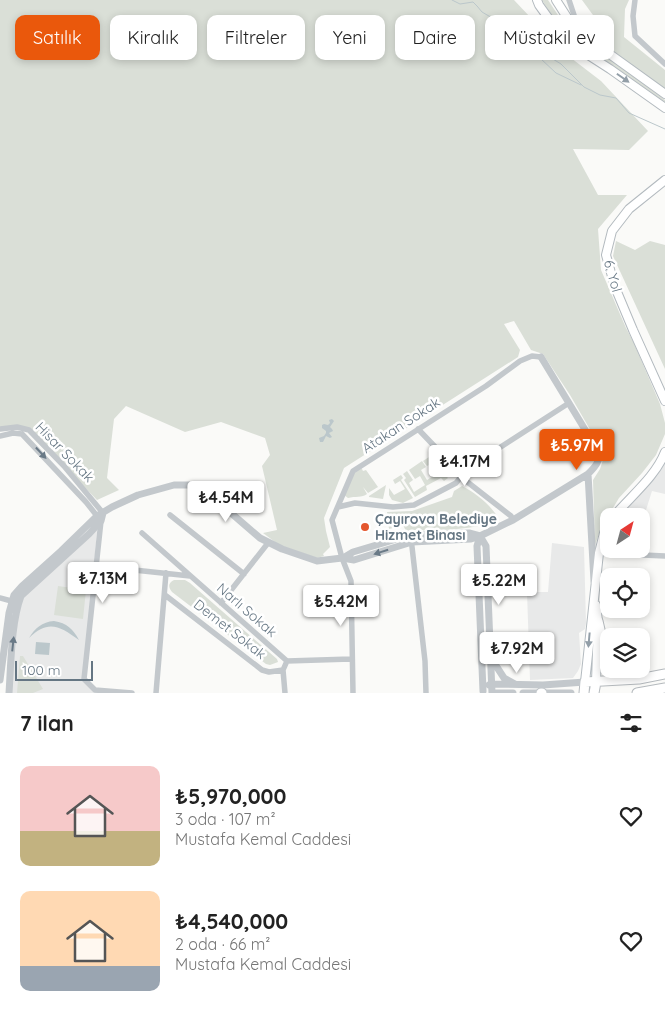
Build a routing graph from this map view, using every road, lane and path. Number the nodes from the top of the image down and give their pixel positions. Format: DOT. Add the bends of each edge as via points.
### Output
graph roads {
  1 [pos="537,0"];
  2 [pos="556,0"];
  3 [pos="569,0"];
  4 [pos="635,0"];
  5 [pos="575,14"];
  6 [pos="546,15"];
  7 [pos="566,15"];
  8 [pos="614,57"];
  9 [pos="594,60"];
  10 [pos="665,64"];
  11 [pos="665,94"];
  12 [pos="665,108"];
  13 [pos="664,181"];
  14 [pos="541,357"];
  15 [pos="665,401"];
  16 [pos="569,403"];
  17 [pos="0,429"];
  18 [pos="418,429"];
  19 [pos="0,436"];
  20 [pos="665,452"];
  21 [pos="588,474"];
  22 [pos="461,477"];
  23 [pos="338,507"];
  24 [pos="620,508"];
  25 [pos="170,515"];
  26 [pos="101,517"];
  27 [pos="513,520"];
  28 [pos="142,533"];
  29 [pos="480,536"];
  30 [pos="411,539"];
  31 [pos="268,543"];
  32 [pos="600,548"];
  33 [pos="599,552"];
  34 [pos="665,556"];
  35 [pos="342,558"];
  36 [pos="96,566"];
  37 [pos="166,573"];
  38 [pos="244,574"];
  39 [pos="190,576"];
  40 [pos="165,595"];
  41 [pos="0,598"];
  42 [pos="595,598"];
  43 [pos="15,602"];
  44 [pos="220,603"];
  45 [pos="598,621"];
  46 [pos="600,630"];
  47 [pos="490,657"];
  48 [pos="351,659"];
  49 [pos="286,661"];
  50 [pos="283,670"];
  51 [pos="665,674"];
  52 [pos="632,678"];
  53 [pos="639,679"];
  54 [pos="0,680"];
  55 [pos="585,682"];
  56 [pos="596,682"];
  57 [pos="491,684"];
  58 [pos="515,684"];
  59 [pos="665,688"];
  60 [pos="483,692"];
  61 [pos="9,693"];
  62 [pos="132,693"];
  63 [pos="156,693"];
  64 [pos="285,693"];
  65 [pos="352,693"];
  66 [pos="426,693"];
  67 [pos="492,693"];
  68 [pos="513,693"];
  69 [pos="523,693"];
  70 [pos="542,693"];
  71 [pos="572,693"];
  72 [pos="584,693"];
  73 [pos="594,693"];
  74 [pos="631,693"];
  75 [pos="637,693"];
  1 -- 6 [label="main road"];
  2 -- 7 [label="main road"];
  3 -- 5 [label="street"];
  4 -- 10 [label="street" via="634,36"];
  8 -- 11 [label="main road"];
  9 -- 12 [label="main road, one-way"];
  13 -- 15 [label="main road, 6. Yol" via="628,209 612,231 606,256 615,287"];
  14 -- 16 [label="street"];
  14 -- 18 [label="street, Atakan Sokak" via="532,356 520,361"];
  16 -- 21 [label="street" via="598,450 598,462"];
  16 -- 22 [label="street" via="468,468"];
  17 -- 26 [label="street, Hisar Sokak" via="17,427 29,430 64,466"];
  18 -- 22 [label="street"];
  18 -- 23 [label="street, Atakan Sokak" via="352,471"];
  19 -- 26 [label="street, Hisar Sokak, one-way" via="22,434"];
  20 -- 24 [label="main road" via="648,478"];
  21 -- 27 [label="street"];
  21 -- 42 [label="street"];
  22 -- 23 [label="street" via="456,483 414,505 393,507 355,503"];
  22 -- 27 [label="street"];
  23 -- 35 [label="street, Atakan Sokak" via="332,520"];
  25 -- 38 [label="street"];
  26 -- 31 [label="street" via="138,495 174,485 194,485"];
  26 -- 36 [label="street"];
  26 -- 43 [label="street" via="22,586 14,595"];
  27 -- 29 [label="street"];
  28 -- 39 [label="street, Narlı Sokak"];
  29 -- 30 [label="street" via="471,539"];
  29 -- 47 [label="street" via="486,546"];
  29 -- 60 [label="street" via="477,546"];
  30 -- 35 [label="street" via="354,560"];
  30 -- 66 [label="street"];
  31 -- 35 [label="street" via="317,561"];
  31 -- 38 [label="street"];
  32 -- 33 [label="main road"];
  33 -- 34 [label="street"];
  33 -- 42 [label="main road"];
  35 -- 48 [label="street, Atakan Sokak" via="351,581"];
  36 -- 37 [label="street"];
  36 -- 62 [label="street" via="84,679 95,690"];
  37 -- 39 [label="street"];
  37 -- 40 [label="street"];
  38 -- 44 [label="street"];
  39 -- 44 [label="street, Narlı Sokak"];
  40 -- 50 [label="street, Demet Sokak" via="262,670"];
  40 -- 63 [label="street"];
  41 -- 43 [label="street"];
  42 -- 45 [label="main road"];
  42 -- 55 [label="main road, one-way"];
  43 -- 54 [label="street" via="9,613"];
  61 -- 43 [label="street, one-way"];
  44 -- 49 [label="street, Narlı Sokak"];
  45 -- 46 [label="main road"];
  45 -- 56 [label="main road"];
  47 -- 57 [label="street"];
  47 -- 58 [label="street" via="504,678"];
  48 -- 49 [label="street"];
  48 -- 65 [label="street, Atakan Sokak"];
  49 -- 50 [label="street"];
  50 -- 64 [label="street"];
  51 -- 53 [label="main road"];
  52 -- 53 [label="main road"];
  53 -- 56 [label="main road"];
  55 -- 56 [label="main road"];
  55 -- 58 [label="street"];
  55 -- 72 [label="main road"];
  56 -- 73 [label="main road"];
  57 -- 58 [label="street"];
  57 -- 60 [label="street"];
  57 -- 67 [label="street"];
  59 -- 75 [label="main road"];
  67 -- 68 [label="street"];
  69 -- 70 [label="street"];
  70 -- 71 [label="street"];
  74 -- 75 [label="main road"];
}
